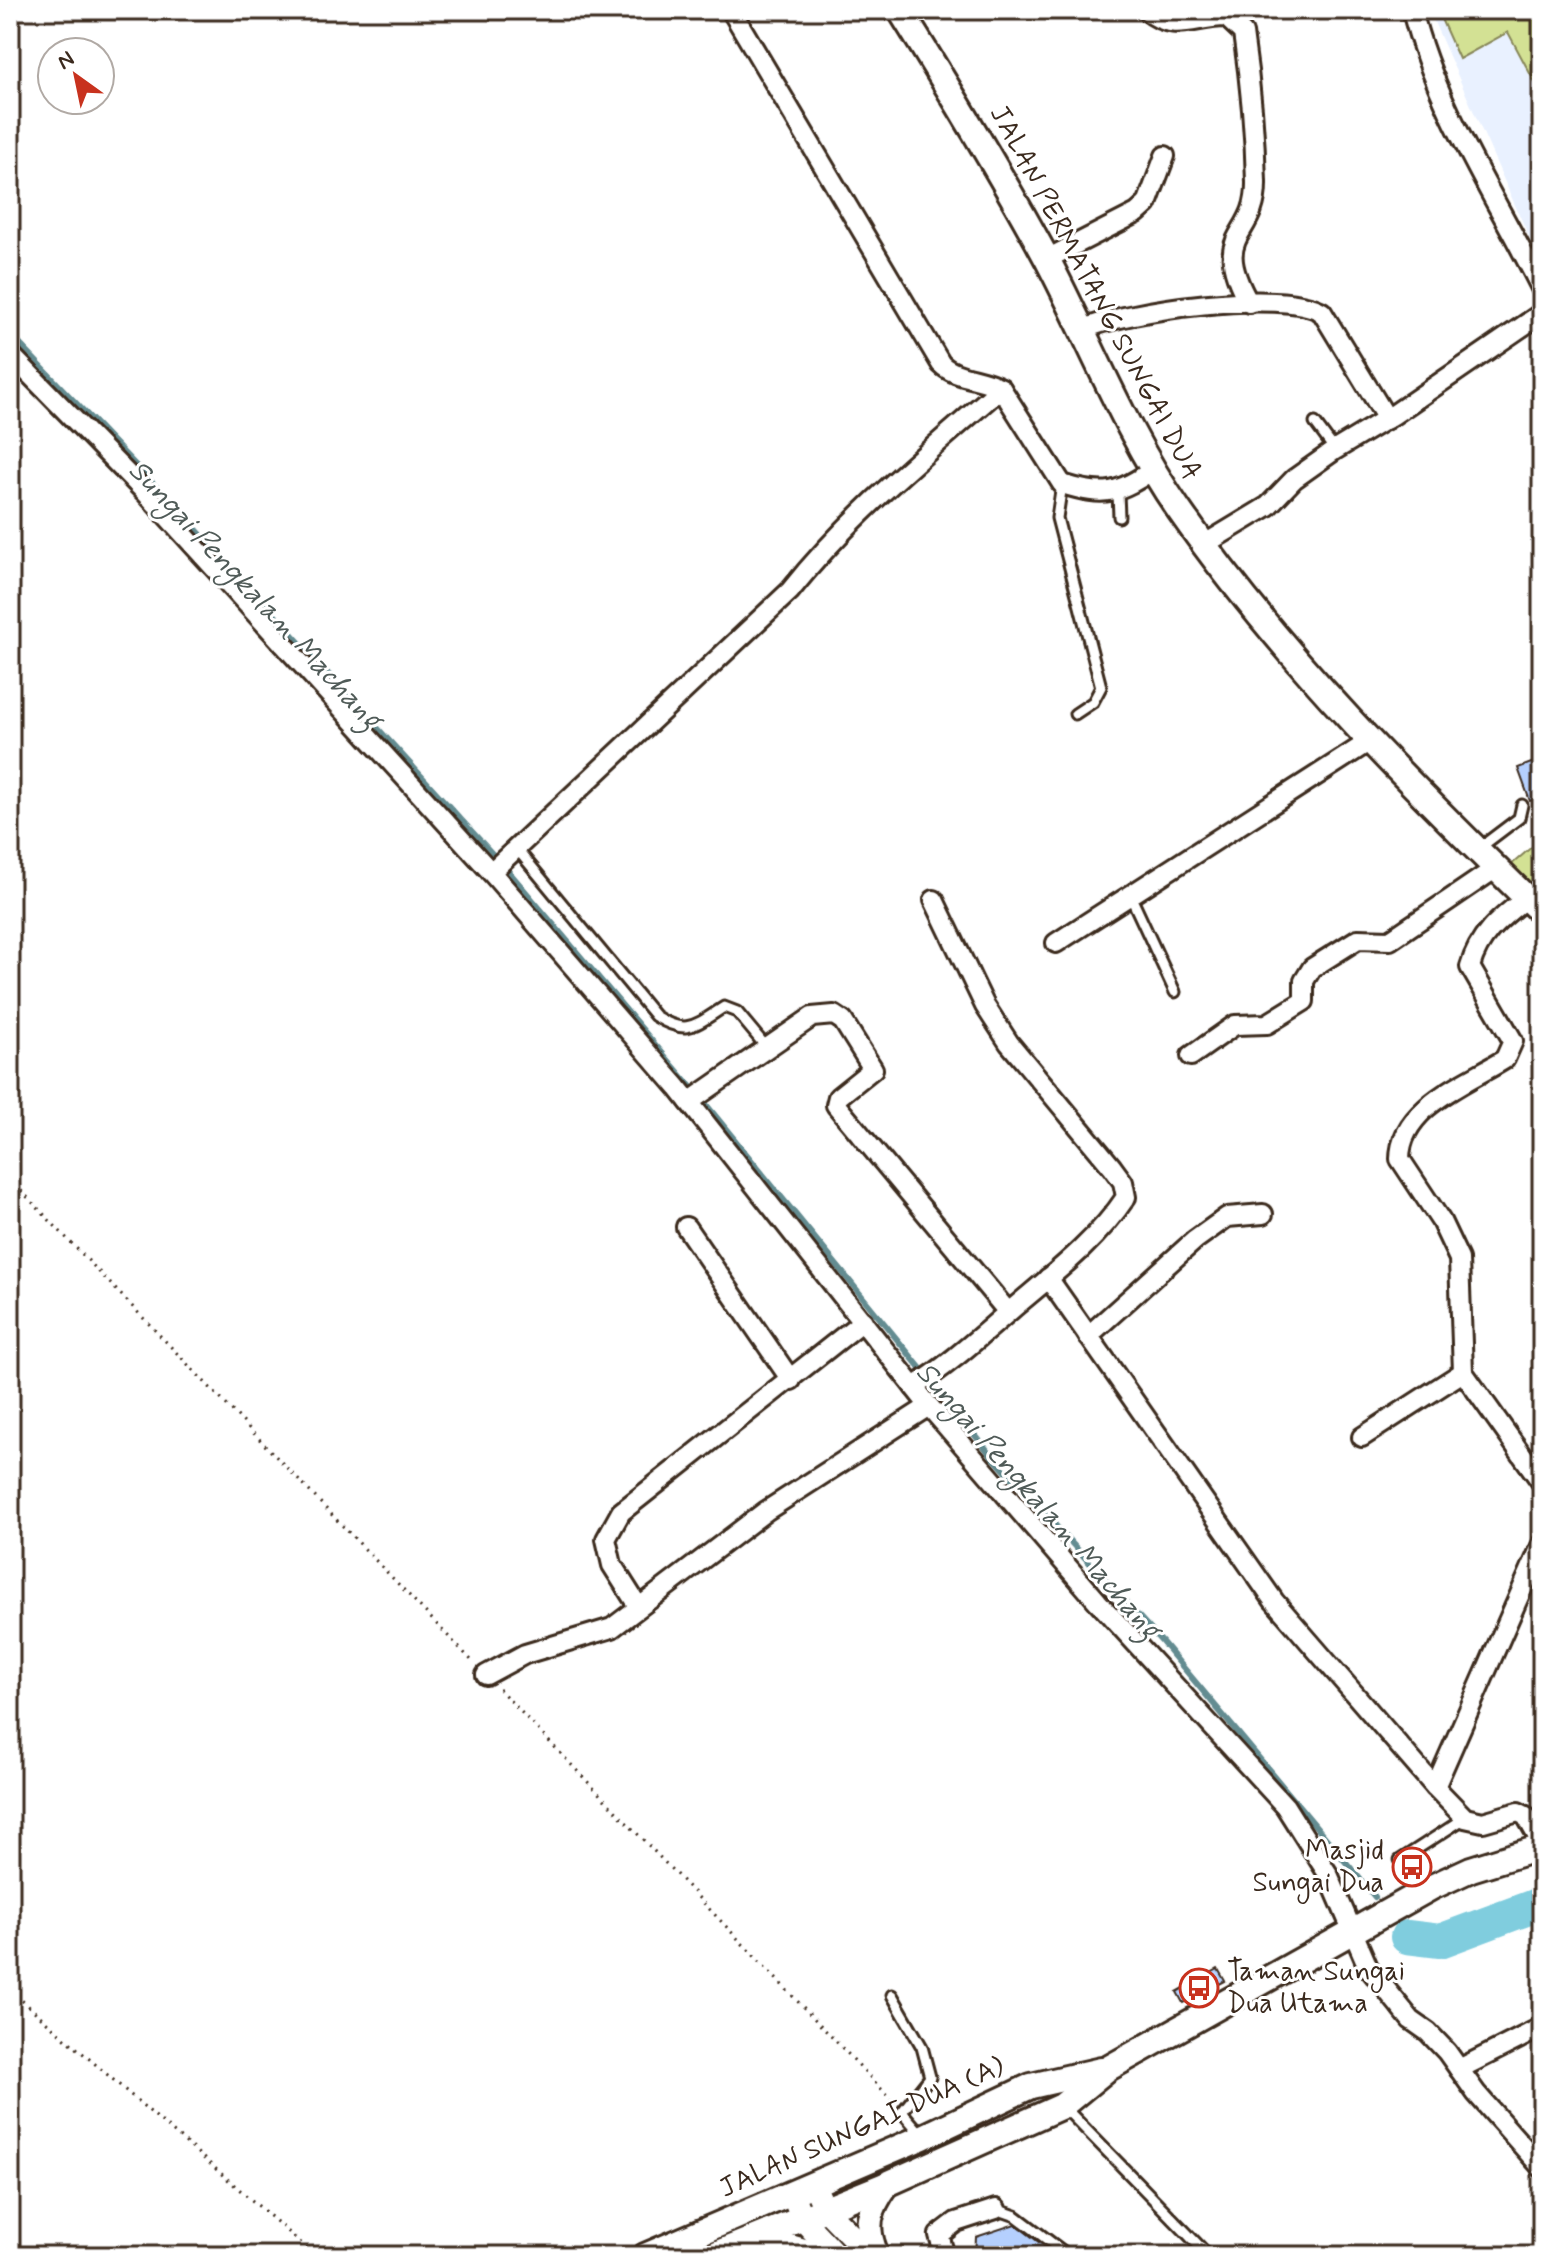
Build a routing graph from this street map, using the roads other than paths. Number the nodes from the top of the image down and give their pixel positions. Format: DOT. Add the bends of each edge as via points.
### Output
graph roads {
  1 [pos="731,10"];
  2 [pos="900,10"];
  3 [pos="1146,10"];
  4 [pos="1412,10"];
  5 [pos="1165,156"];
  6 [pos="1047,259"];
  7 [pos="1542,290"];
  8 [pos="1249,303"];
  9 [pos="1542,313"];
  10 [pos="1082,330"];
  11 [pos="10,354"];
  12 [pos="1001,388"];
  13 [pos="1387,419"];
  14 [pos="1315,423"];
  15 [pos="1335,450"];
  16 [pos="1155,469"];
  17 [pos="1062,484"];
  18 [pos="1118,493"];
  19 [pos="1119,517"];
  20 [pos="1205,544"];
  21 [pos="1075,714"];
  22 [pos="1370,741"];
  23 [pos="1522,805"];
  24 [pos="517,849"];
  25 [pos="1477,849"];
  26 [pos="1496,868"];
  27 [pos="491,872"];
  28 [pos="1130,895"];
  29 [pos="934,900"];
  30 [pos="1534,905"];
  31 [pos="1056,943"];
  32 [pos="1175,992"];
  33 [pos="767,1048"];
  34 [pos="1191,1056"];
  35 [pos="689,1102"];
  36 [pos="1263,1214"];
  37 [pos="686,1227"];
  38 [pos="1048,1278"];
  39 [pos="1008,1312"];
  40 [pos="863,1321"];
  41 [pos="1088,1336"];
  42 [pos="1463,1372"];
  43 [pos="791,1380"];
  44 [pos="917,1386"];
  45 [pos="929,1406"];
  46 [pos="1362,1437"];
  47 [pos="1542,1483"];
  48 [pos="1542,1544"];
  49 [pos="1536,1572"];
  50 [pos="638,1606"];
  51 [pos="486,1675"];
  52 [pos="1435,1787"];
  53 [pos="1465,1818"];
  54 [pos="1542,1845"];
  55 [pos="1400,1860"];
  56 [pos="1352,1932"];
  57 [pos="892,1995"];
  58 [pos="1542,2027"];
  59 [pos="1107,2069"];
  60 [pos="1459,2069"];
  61 [pos="1062,2106"];
  62 [pos="923,2137"];
  63 [pos="1542,2168"];
  64 [pos="887,2184"];
  65 [pos="803,2189"];
  66 [pos="825,2209"];
  67 [pos="996,2209"];
  68 [pos="803,2220"];
  69 [pos="717,2253"];
  70 [pos="1207,2254"];
  71 [pos="645,2256"];
  72 [pos="822,2256"];
  73 [pos="837,2256"];
  74 [pos="874,2256"];
  75 [pos="945,2256"];
  76 [pos="1069,2256"];
  1 -- 12 [label="street" via="941,364 950,373"];
  2 -- 6 [label="main road, JALAN PERMATANG SUNGAI DUA"];
  3 -- 8 [label="street" via="1173,25 1226,17 1243,33 1256,184 1252,211 1232,244 1231,264"];
  4 -- 7 [label="street" via="1456,124"];
  5 -- 6 [label="street" via="1147,204 1137,213"];
  6 -- 10 [label="main road, JALAN PERMATANG SUNGAI DUA"];
  8 -- 10 [label="street" via="1155,310"];
  8 -- 13 [label="street" via="1299,304 1322,312"];
  9 -- 13 [label="street"];
  10 -- 16 [label="main road, JALAN PERMATANG SUNGAI DUA"];
  11 -- 27 [label="street" via="145,492"];
  12 -- 17 [label="street"];
  12 -- 24 [label="street" via="862,510 790,591"];
  13 -- 15 [label="street"];
  14 -- 15 [label="lane"];
  15 -- 20 [label="street" via="1294,479 1268,506"];
  16 -- 18 [label="street"];
  16 -- 20 [label="main road, JALAN PERMATANG SUNGAI DUA"];
  17 -- 18 [label="street"];
  17 -- 21 [label="lane" via="1057,518 1101,687 1093,702"];
  18 -- 19 [label="lane"];
  20 -- 22 [label="main road, JALAN PERMATANG SUNGAI DUA" via="1271,632"];
  22 -- 25 [label="main road, JALAN PERMATANG SUNGAI DUA"];
  22 -- 28 [label="street"];
  23 -- 25 [label="lane" via="1519,818"];
  24 -- 27 [label="street"];
  24 -- 33 [label="lane" via="655,1016 675,1029 691,1027 724,1007 737,1012"];
  25 -- 26 [label="main road, JALAN PERMATANG SUNGAI DUA"];
  26 -- 30 [label="main road, JALAN PERMATANG SUNGAI DUA"];
  26 -- 34 [label="street" via="1390,940 1358,939 1312,968 1304,981 1306,1004 1267,1024 1235,1025"];
  27 -- 35 [label="street"];
  28 -- 31 [label="street"];
  28 -- 32 [label="lane"];
  29 -- 38 [label="street" via="985,1006 1009,1043 1123,1182 1126,1197 1114,1215"];
  30 -- 42 [label="street" via="1485,934 1470,967 1510,1033 1511,1050 1420,1113 1400,1146 1400,1159 1459,1259"];
  33 -- 35 [label="street"];
  33 -- 39 [label="street" via="812,1017 834,1015 843,1021 873,1069 838,1097 836,1105"];
  35 -- 40 [label="street"];
  36 -- 41 [label="street" via="1227,1217"];
  37 -- 43 [label="street"];
  38 -- 39 [label="street"];
  38 -- 41 [label="street"];
  39 -- 44 [label="street"];
  40 -- 43 [label="street"];
  40 -- 44 [label="street"];
  41 -- 52 [label="street" via="1274,1601"];
  42 -- 46 [label="street"];
  42 -- 47 [label="street"];
  43 -- 50 [label="street" via="621,1512 606,1539 612,1565"];
  44 -- 45 [label="street"];
  45 -- 50 [label="street" via="766,1511"];
  45 -- 56 [label="street" via="1098,1602 1285,1806 1328,1874"];
  48 -- 49 [label="street"];
  49 -- 52 [label="street"];
  50 -- 51 [label="street" via="603,1632 525,1654"];
  52 -- 53 [label="street"];
  53 -- 54 [label="street" via="1483,1822 1518,1812 1526,1816"];
  53 -- 55 [label="lane"];
  54 -- 56 [label="main road, JALAN SUNGAI DUA (A)" via="1471,1869"];
  56 -- 59 [label="main road, JALAN SUNGAI DUA (A)"];
  56 -- 60 [label="street" via="1368,1967"];
  57 -- 62 [label="lane" via="922,2047 930,2077 902,2112"];
  58 -- 60 [label="street"];
  59 -- 61 [label="main road, JALAN SUNGAI DUA (A)"];
  59 -- 62 [label="main road, JALAN SUNGAI DUA (A)" via="1031,2086"];
  60 -- 63 [label="street"];
  61 -- 64 [label="main road, JALAN SUNGAI DUA (A)"];
  61 -- 70 [label="lane"];
  62 -- 65 [label="main road, JALAN SUNGAI DUA (A)"];
  64 -- 66 [label="main road, JALAN SUNGAI DUA (A)"];
  64 -- 74 [label="main road" via="868,2215"];
  65 -- 66 [label="street"];
  65 -- 68 [label="street"];
  65 -- 71 [label="main road, JALAN SUNGAI DUA (A)"];
  66 -- 68 [label="main road, JALAN SUNGAI DUA (A)"];
  66 -- 74 [label="street"];
  67 -- 75 [label="street" via="956,2222 939,2235"];
  67 -- 76 [label="lane" via="1016,2216"];
  68 -- 69 [label="main road, JALAN SUNGAI DUA (A)"];
  68 -- 73 [label="street"];
  69 -- 72 [label="main road" via="790,2247"];
}
